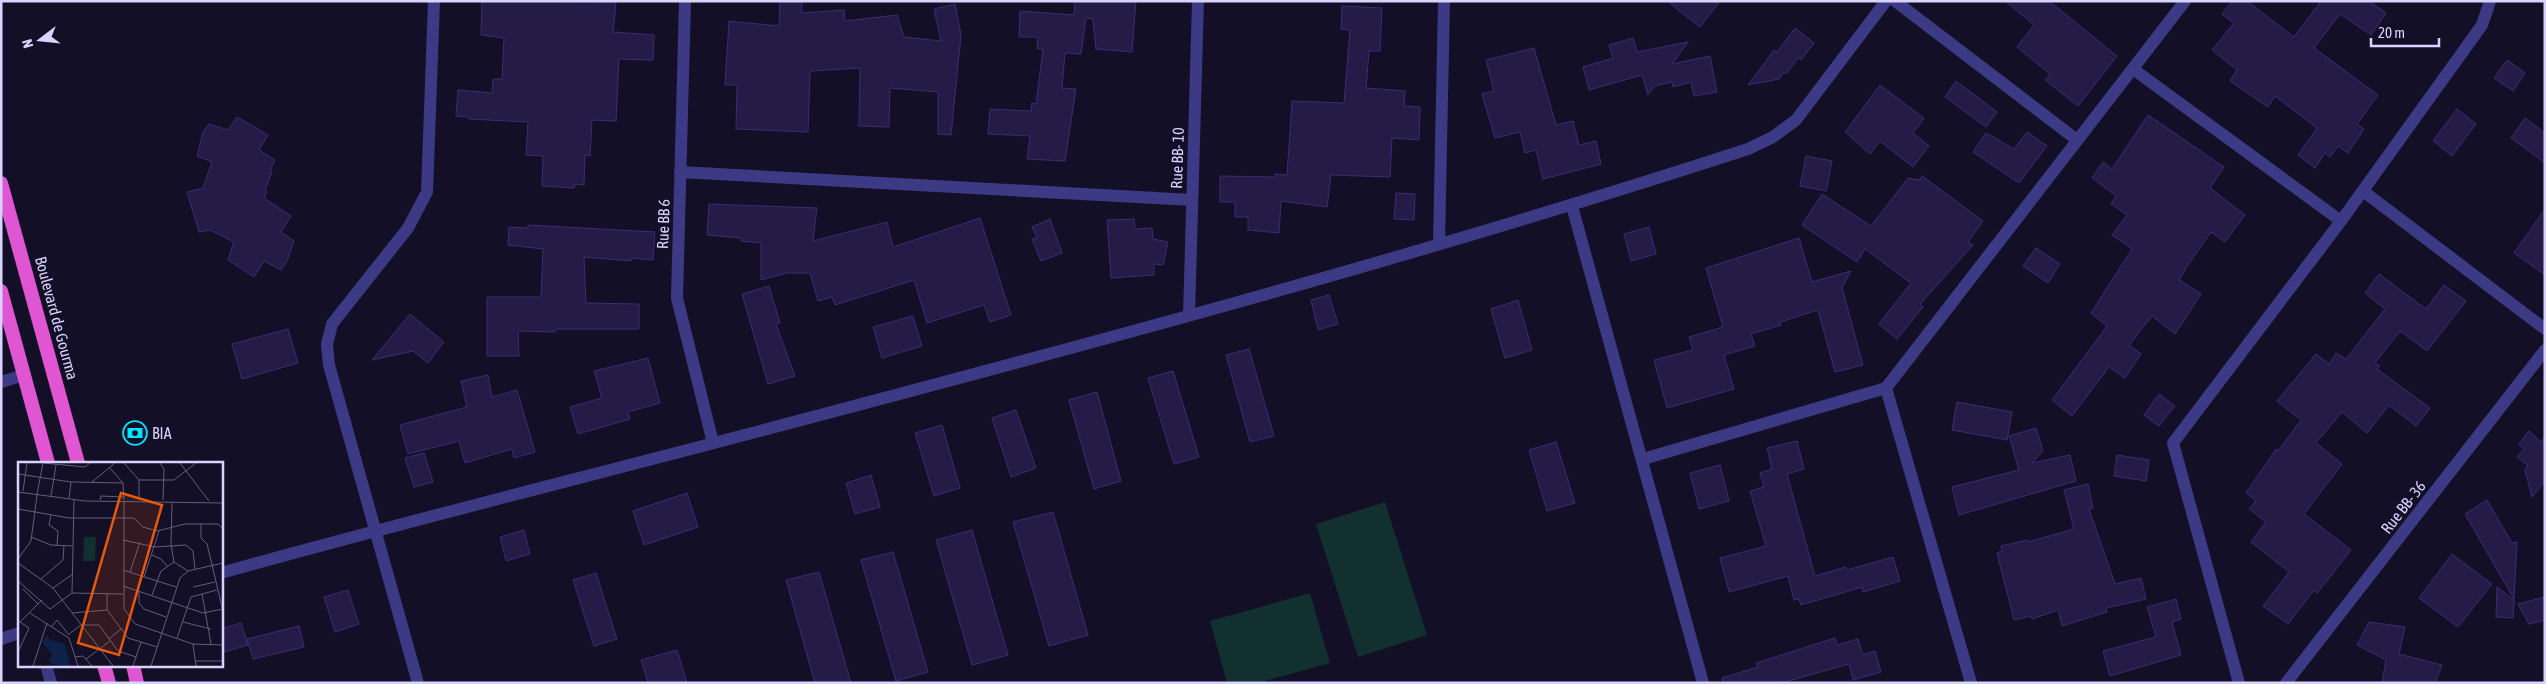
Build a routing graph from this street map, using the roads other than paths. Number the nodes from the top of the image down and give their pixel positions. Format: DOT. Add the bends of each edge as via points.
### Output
graph roads {
  1 [pos="434,1"];
  2 [pos="685,1"];
  3 [pos="1198,1"];
  4 [pos="1444,1"];
  5 [pos="1886,1"];
  6 [pos="1895,1"];
  7 [pos="2185,1"];
  8 [pos="2490,1"];
  9 [pos="2133,69"];
  10 [pos="2078,140"];
  11 [pos="680,172"];
  12 [pos="1,183"];
  13 [pos="2363,191"];
  14 [pos="1192,200"];
  15 [pos="1572,206"];
  16 [pos="2341,221"];
  17 [pos="1439,243"];
  18 [pos="1,291"];
  19 [pos="1189,315"];
  20 [pos="2545,329"];
  21 [pos="2545,350"];
  22 [pos="24,376"];
  23 [pos="1,382"];
  24 [pos="1886,388"];
  25 [pos="713,443"];
  26 [pos="1643,459"];
  27 [pos="48,462"];
  28 [pos="78,462"];
  29 [pos="376,529"];
  30 [pos="222,572"];
  31 [pos="18,633"];
  32 [pos="1,639"];
  33 [pos="46,666"];
  34 [pos="104,666"];
  35 [pos="133,666"];
  36 [pos="51,683"];
  37 [pos="109,683"];
  38 [pos="137,683"];
  39 [pos="418,683"];
  40 [pos="1702,683"];
  41 [pos="1971,683"];
  42 [pos="2239,683"];
  43 [pos="2286,683"];
  1 -- 29 [label="street" via="427,192 408,228 332,324 327,344 329,365"];
  2 -- 11 [label="street, Rue BB 6"];
  3 -- 14 [label="street, Rue BB- 10"];
  4 -- 17 [label="street"];
  5 -- 15 [label="street" via="1796,120 1773,137 1748,149"];
  6 -- 10 [label="street"];
  7 -- 9 [label="street"];
  8 -- 13 [label="street" via="2482,25"];
  9 -- 10 [label="street"];
  9 -- 16 [label="street"];
  10 -- 24 [label="street"];
  11 -- 14 [label="street"];
  11 -- 25 [label="street, Rue BB 6" via="677,298"];
  12 -- 28 [label="highway, Boulevard de Gourma"];
  13 -- 16 [label="street"];
  13 -- 20 [label="street"];
  14 -- 19 [label="street, Rue BB- 10"];
  15 -- 17 [label="street"];
  15 -- 26 [label="street"];
  16 -- 42 [label="street" via="2173,443"];
  17 -- 19 [label="street"];
  18 -- 22 [label="highway"];
  19 -- 25 [label="street"];
  21 -- 43 [label="street, Rue BB- 36"];
  22 -- 23 [label="street"];
  22 -- 27 [label="highway"];
  24 -- 26 [label="street"];
  24 -- 41 [label="street"];
  25 -- 29 [label="street"];
  26 -- 40 [label="street"];
  29 -- 30 [label="street"];
  29 -- 39 [label="street"];
  31 -- 32 [label="street"];
  33 -- 36 [label="street"];
  34 -- 37 [label="highway"];
  35 -- 38 [label="highway"];
}
